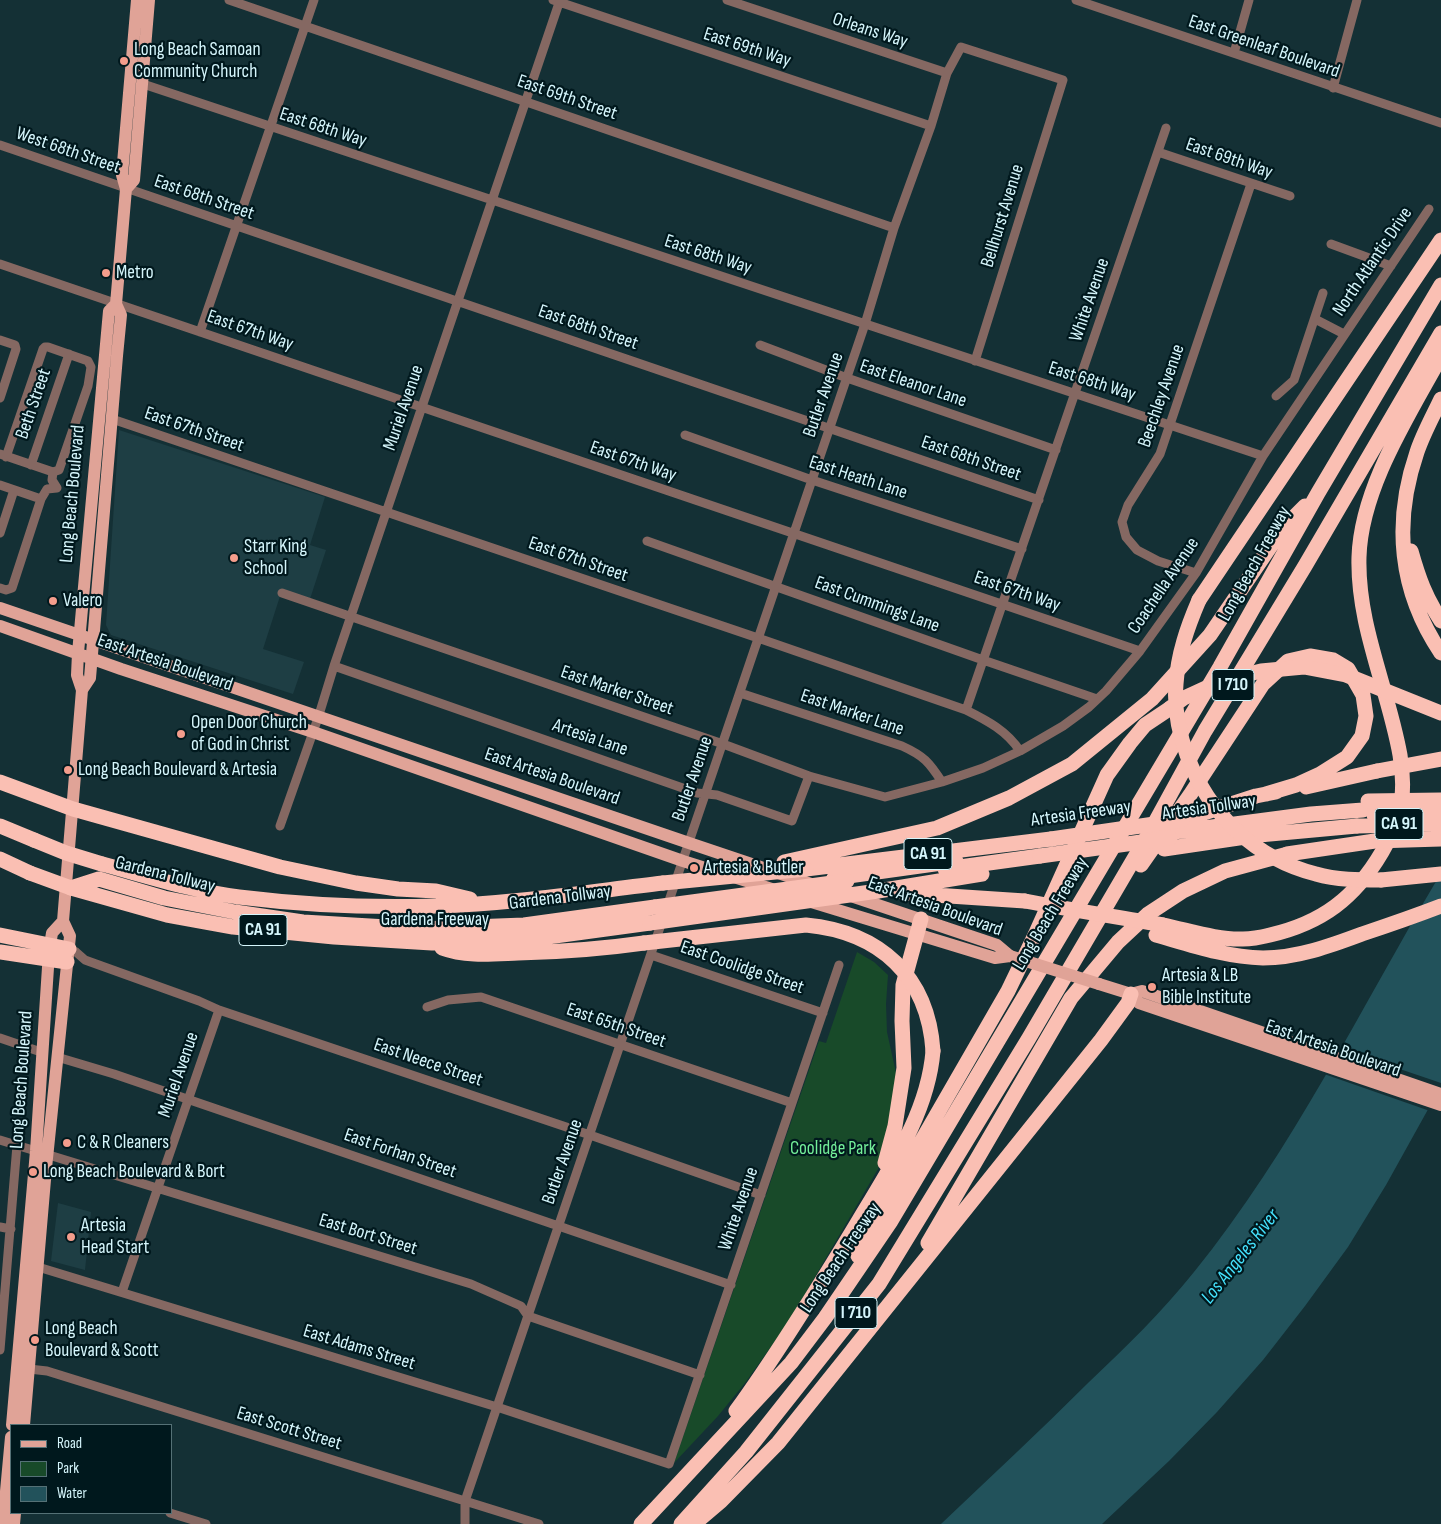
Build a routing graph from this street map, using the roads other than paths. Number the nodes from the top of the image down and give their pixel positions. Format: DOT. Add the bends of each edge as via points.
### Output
graph roads {
  1 [pos="137,0"];
  2 [pos="150,0"];
  3 [pos="229,0"];
  4 [pos="314,0"];
  5 [pos="727,0"];
  6 [pos="1076,0"];
  7 [pos="1249,0"];
  8 [pos="1357,0"];
  9 [pos="557,1"];
  10 [pos="305,26"];
  11 [pos="1234,53"];
  12 [pos="946,73"];
  13 [pos="1063,80"];
  14 [pos="143,84"];
  15 [pos="1333,88"];
  16 [pos="525,101"];
  17 [pos="1441,124"];
  18 [pos="931,126"];
  19 [pos="270,127"];
  20 [pos="1166,128"];
  21 [pos="0,145"];
  22 [pos="1158,152"];
  23 [pos="1251,184"];
  24 [pos="126,189"];
  25 [pos="1290,196"];
  26 [pos="492,201"];
  27 [pos="1429,209"];
  28 [pos="236,226"];
  29 [pos="894,228"];
  30 [pos="1441,240"];
  31 [pos="1331,244"];
  32 [pos="0,264"];
  33 [pos="1390,266"];
  34 [pos="1441,285"];
  35 [pos="1323,293"];
  36 [pos="458,301"];
  37 [pos="116,304"];
  38 [pos="1315,320"];
  39 [pos="865,324"];
  40 [pos="200,332"];
  41 [pos="1441,333"];
  42 [pos="1344,334"];
  43 [pos="0,340"];
  44 [pos="760,345"];
  45 [pos="69,354"];
  46 [pos="1441,356"];
  47 [pos="975,361"];
  48 [pos="846,378"];
  49 [pos="1075,394"];
  50 [pos="1276,396"];
  51 [pos="0,398"];
  52 [pos="1441,399"];
  53 [pos="422,407"];
  54 [pos="112,419"];
  55 [pos="1170,425"];
  56 [pos="830,428"];
  57 [pos="685,435"];
  58 [pos="1056,450"];
  59 [pos="3,456"];
  60 [pos="1263,456"];
  61 [pos="31,465"];
  62 [pos="52,472"];
  63 [pos="812,480"];
  64 [pos="0,485"];
  65 [pos="14,490"];
  66 [pos="1318,493"];
  67 [pos="41,499"];
  68 [pos="1039,500"];
  69 [pos="386,512"];
  70 [pos="1403,518"];
  71 [pos="0,533"];
  72 [pos="794,534"];
  73 [pos="647,541"];
  74 [pos="1022,549"];
  75 [pos="1196,573"];
  76 [pos="776,586"];
  77 [pos="0,588"];
  78 [pos="282,593"];
  79 [pos="1003,605"];
  80 [pos="0,608"];
  81 [pos="350,618"];
  82 [pos="1441,621"];
  83 [pos="0,626"];
  84 [pos="80,635"];
  85 [pos="758,638"];
  86 [pos="93,640"];
  87 [pos="1140,651"];
  88 [pos="78,653"];
  89 [pos="1441,653"];
  90 [pos="91,658"];
  91 [pos="983,660"];
  92 [pos="334,666"];
  93 [pos="82,690"];
  94 [pos="740,693"];
  95 [pos="1097,699"];
  96 [pos="966,710"];
  97 [pos="1441,713"];
  98 [pos="318,718"];
  99 [pos="313,732"];
  100 [pos="722,744"];
  101 [pos="1020,751"];
  102 [pos="1441,759"];
  103 [pos="809,776"];
  104 [pos="0,782"];
  105 [pos="942,782"];
  106 [pos="1266,794"];
  107 [pos="705,795"];
  108 [pos="1441,800"];
  109 [pos="1441,808"];
  110 [pos="73,809"];
  111 [pos="1362,813"];
  112 [pos="1441,814"];
  113 [pos="1441,824"];
  114 [pos="0,826"];
  115 [pos="280,826"];
  116 [pos="1172,835"];
  117 [pos="1441,840"];
  118 [pos="689,844"];
  119 [pos="1043,852"];
  120 [pos="0,860"];
  121 [pos="683,861"];
  122 [pos="0,864"];
  123 [pos="30,873"];
  124 [pos="1441,874"];
  125 [pos="726,876"];
  126 [pos="71,888"];
  127 [pos="878,891"];
  128 [pos="273,900"];
  129 [pos="486,903"];
  130 [pos="656,904"];
  131 [pos="1441,906"];
  132 [pos="921,919"];
  133 [pos="63,921"];
  134 [pos="1159,930"];
  135 [pos="0,935"];
  136 [pos="917,935"];
  137 [pos="432,943"];
  138 [pos="647,949"];
  139 [pos="0,952"];
  140 [pos="49,952"];
  141 [pos="68,955"];
  142 [pos="1010,956"];
  143 [pos="839,965"];
  144 [pos="1132,994"];
  145 [pos="427,1007"];
  146 [pos="219,1010"];
  147 [pos="823,1013"];
  148 [pos="0,1038"];
  149 [pos="1029,1038"];
  150 [pos="620,1045"];
  151 [pos="1288,1048"];
  152 [pos="41,1052"];
  153 [pos="58,1057"];
  154 [pos="1441,1094"];
  155 [pos="188,1099"];
  156 [pos="792,1103"];
  157 [pos="1441,1105"];
  158 [pos="590,1135"];
  159 [pos="0,1140"];
  160 [pos="18,1145"];
  161 [pos="42,1152"];
  162 [pos="158,1188"];
  163 [pos="761,1195"];
  164 [pos="867,1206"];
  165 [pos="559,1226"];
  166 [pos="0,1227"];
  167 [pos="11,1229"];
  168 [pos="38,1267"];
  169 [pos="730,1285"];
  170 [pos="122,1292"];
  171 [pos="886,1307"];
  172 [pos="528,1316"];
  173 [pos="825,1318"];
  174 [pos="1,1321"];
  175 [pos="0,1350"];
  176 [pos="29,1369"];
  177 [pos="700,1375"];
  178 [pos="497,1407"];
  179 [pos="12,1424"];
  180 [pos="24,1424"];
  181 [pos="10,1460"];
  182 [pos="670,1464"];
  183 [pos="666,1498"];
  184 [pos="465,1501"];
  185 [pos="8,1507"];
  186 [pos="172,1514"];
  187 [pos="3,1524"];
  188 [pos="206,1524"];
  189 [pos="465,1524"];
  190 [pos="538,1524"];
  191 [pos="641,1524"];
  192 [pos="680,1524"];
  193 [pos="694,1524"];
  1 -- 24 [label="main road, Long Beach Boulevard" via="122,176"];
  2 -- 14 [label="main road, Long Beach Boulevard"];
  3 -- 10 [label="street, East 69th Street"];
  4 -- 10 [label="street"];
  5 -- 12 [label="street, Orleans Way"];
  6 -- 11 [label="street, East Greenleaf Boulevard"];
  7 -- 11 [label="street"];
  8 -- 15 [label="street"];
  9 -- 16 [label="street, Muriel Avenue"];
  9 -- 18 [label="street, East 69th Way"];
  10 -- 16 [label="street, East 69th Street"];
  10 -- 19 [label="street"];
  11 -- 15 [label="street, East Greenleaf Boulevard"];
  12 -- 13 [label="street, Butler Avenue" via="961,47"];
  12 -- 18 [label="street, Butler Avenue"];
  13 -- 47 [label="street, Bellhurst Avenue"];
  14 -- 19 [label="street, East 68th Way"];
  14 -- 24 [label="main road, Long Beach Boulevard" via="134,180"];
  15 -- 17 [label="street, East Greenleaf Boulevard"];
  16 -- 26 [label="street, Muriel Avenue"];
  16 -- 29 [label="street, East 69th Street"];
  18 -- 29 [label="street, Butler Avenue"];
  19 -- 26 [label="street, East 68th Way"];
  19 -- 28 [label="street"];
  20 -- 22 [label="street, White Avenue"];
  21 -- 24 [label="street, West 68th Street"];
  22 -- 23 [label="street, East 69th Way"];
  22 -- 49 [label="street, White Avenue"];
  23 -- 25 [label="street, East 69th Way"];
  23 -- 55 [label="street, Beechley Avenue"];
  24 -- 28 [label="street, East 68th Street"];
  24 -- 37 [label="main road, Long Beach Boulevard"];
  26 -- 36 [label="street, Muriel Avenue"];
  26 -- 39 [label="street, East 68th Way"];
  27 -- 33 [label="street, North Atlantic Drive"];
  28 -- 36 [label="street, East 68th Street"];
  28 -- 40 [label="street"];
  29 -- 39 [label="street, Butler Avenue"];
  30 -- 124 [label="highway, bridge" via="1199,600 1186,630 1175,686 1182,741 1206,795 1226,821 1268,855 1317,875 1351,880"];
  31 -- 33 [label="street"];
  32 -- 37 [label="street, East 67th Way"];
  33 -- 42 [label="street, North Atlantic Drive"];
  34 -- 66 [label="highway, Long Beach Freeway / I 710"];
  35 -- 38 [label="street"];
  36 -- 53 [label="street, Muriel Avenue"];
  36 -- 56 [label="street, East 68th Street"];
  37 -- 40 [label="street, East 67th Way"];
  37 -- 54 [label="main road, Long Beach Boulevard" via="121,315"];
  37 -- 84 [label="main road, Long Beach Boulevard" via="109,311"];
  38 -- 42 [label="street"];
  38 -- 50 [label="street" via="1294,380"];
  39 -- 47 [label="street, East 68th Way"];
  39 -- 48 [label="street, Butler Avenue"];
  40 -- 53 [label="street, East 67th Way"];
  41 -- 149 [label="highway, I 710" via="1205,731"];
  42 -- 60 [label="street, Coachella Avenue"];
  43 -- 51 [label="street" via="15,345 16,349"];
  44 -- 48 [label="street, East Eleanor Lane"];
  45 -- 59 [label="street" via="43,349"];
  45 -- 61 [label="street, Beth Street"];
  45 -- 62 [label="street" via="88,361 91,367 88,386 59,470"];
  46 -- 134 [label="highway" via="1372,488 1359,555 1360,595 1400,755 1402,786 1399,813 1390,839 1354,892 1340,904 1295,929 1244,940"];
  47 -- 49 [label="street, East 68th Way"];
  48 -- 56 [label="street, Butler Avenue"];
  48 -- 58 [label="street, East Eleanor Lane"];
  49 -- 55 [label="street, East 68th Way"];
  49 -- 58 [label="street, White Avenue"];
  52 -- 70 [label="highway" via="1417,451"];
  53 -- 69 [label="street, Muriel Avenue"];
  53 -- 72 [label="street, East 67th Way"];
  54 -- 69 [label="street, East 67th Street"];
  54 -- 86 [label="main road, Long Beach Boulevard"];
  55 -- 60 [label="street, East 68th Way"];
  55 -- 75 [label="street, Beechley Avenue" via="1160,454 1128,505 1122,522 1126,537 1137,550 1158,561"];
  56 -- 63 [label="street, Butler Avenue"];
  56 -- 68 [label="street, East 68th Street"];
  57 -- 63 [label="street, East Heath Lane"];
  58 -- 68 [label="street, White Avenue"];
  59 -- 61 [label="street"];
  60 -- 75 [label="street, Coachella Avenue"];
  61 -- 62 [label="street"];
  62 -- 67 [label="street" via="57,488 47,489"];
  63 -- 72 [label="street, Butler Avenue"];
  63 -- 74 [label="street, East Heath Lane"];
  64 -- 65 [label="street"];
  65 -- 67 [label="street"];
  65 -- 71 [label="street"];
  66 -- 125 [label="highway, bridge" via="1284,528 1204,642 1152,699 1072,764 1008,798 937,828"];
  66 -- 173 [label="highway, Long Beach Freeway / I 710" via="1220,667 1018,1010 891,1221"];
  67 -- 77 [label="street" via="12,588"];
  68 -- 74 [label="street, White Avenue"];
  69 -- 81 [label="street, Muriel Avenue"];
  69 -- 85 [label="street, East 67th Street"];
  70 -- 82 [label="highway" via="1420,583"];
  70 -- 89 [label="highway" via="1402,547 1407,578 1417,609"];
  72 -- 76 [label="street, Butler Avenue"];
  72 -- 79 [label="street, East 67th Way"];
  73 -- 76 [label="street, East Cummings Lane"];
  74 -- 79 [label="street, White Avenue"];
  75 -- 87 [label="street, Coachella Avenue"];
  76 -- 85 [label="street, Butler Avenue"];
  76 -- 91 [label="street, East Cummings Lane"];
  78 -- 81 [label="street, East Marker Street"];
  79 -- 87 [label="street, East 67th Way"];
  79 -- 91 [label="street, White Avenue"];
  80 -- 84 [label="main road, East Artesia Boulevard"];
  81 -- 92 [label="street, Muriel Avenue"];
  81 -- 100 [label="street, East Marker Street"];
  83 -- 88 [label="main road, East Artesia Boulevard"];
  84 -- 86 [label="main road, East Artesia Boulevard"];
  84 -- 88 [label="main road, Long Beach Boulevard"];
  85 -- 94 [label="street, Butler Avenue"];
  85 -- 96 [label="street, East 67th Street"];
  86 -- 90 [label="main road, Long Beach Boulevard"];
  86 -- 98 [label="main road, East Artesia Boulevard"];
  87 -- 95 [label="street, Coachella Avenue"];
  88 -- 90 [label="main road, East Artesia Boulevard"];
  88 -- 93 [label="main road, Long Beach Boulevard"];
  90 -- 93 [label="main road, Long Beach Boulevard" via="90,678"];
  90 -- 99 [label="main road, East Artesia Boulevard"];
  91 -- 95 [label="street, East Cummings Lane"];
  91 -- 96 [label="street, White Avenue"];
  92 -- 98 [label="street, Muriel Avenue"];
  92 -- 107 [label="street, Artesia Lane"];
  93 -- 110 [label="main road, Long Beach Boulevard"];
  94 -- 100 [label="street, Butler Avenue"];
  94 -- 105 [label="street, East Marker Lane" via="902,746 920,754"];
  95 -- 101 [label="street, Coachella Avenue" via="1063,726"];
  96 -- 101 [label="street, East 67th Street" via="993,724 1012,739"];
  97 -- 173 [label="highway, bridge" via="1346,676 1304,668 1261,671 1221,681 1184,698 1146,725 1107,775 1008,991 876,1220"];
  98 -- 99 [label="street, Muriel Avenue"];
  98 -- 118 [label="main road, East Artesia Boulevard"];
  99 -- 115 [label="street, Muriel Avenue"];
  99 -- 121 [label="main road, East Artesia Boulevard"];
  100 -- 103 [label="street, East Marker Street"];
  100 -- 107 [label="street, Butler Avenue"];
  101 -- 105 [label="street, Coachella Avenue"];
  102 -- 106 [label="highway, bridge"];
  103 -- 105 [label="street, East Marker Street" via="885,797"];
  103 -- 107 [label="street, Artesia Lane" via="792,821 718,795"];
  104 -- 110 [label="highway"];
  106 -- 116 [label="highway"];
  106 -- 149 [label="highway" via="1320,774 1347,757 1362,736 1366,716 1364,695 1348,669 1333,660 1310,656 1288,661 1263,684 1097,931 1043,1023"];
  107 -- 118 [label="street, Butler Avenue"];
  108 -- 111 [label="highway, Artesia Freeway / CA 91, bridge"];
  109 -- 111 [label="highway"];
  110 -- 129 [label="highway" via="280,867 356,884 436,892"];
  110 -- 133 [label="main road, Long Beach Boulevard"];
  111 -- 112 [label="highway, bridge"];
  111 -- 113 [label="highway, Artesia Freeway / CA 91, bridge"];
  111 -- 116 [label="highway, Artesia Freeway / CA 91"];
  111 -- 116 [label="highway, Artesia Freeway / CA 91" via="1259,835"];
  114 -- 128 [label="highway, Gardena Freeway / CA 91, bridge" via="66,853 172,883 238,897"];
  116 -- 119 [label="highway, Artesia Freeway / CA 91, bridge"];
  116 -- 119 [label="highway, Artesia Freeway / CA 91"];
  117 -- 171 [label="highway, bridge" via="1375,841 1287,854 1225,871 1183,891 1148,914 1118,942 1071,998 960,1189"];
  118 -- 121 [label="street, Butler Avenue"];
  118 -- 132 [label="main road, East Artesia Boulevard"];
  119 -- 125 [label="highway, Artesia Freeway / CA 91, bridge"];
  119 -- 127 [label="highway, Artesia Freeway / CA 91"];
  119 -- 130 [label="highway, Gardena Tollway, bridge"];
  120 -- 123 [label="highway, Gardena Freeway / CA 91"];
  121 -- 136 [label="main road, East Artesia Boulevard"];
  121 -- 138 [label="street, Butler Avenue"];
  122 -- 123 [label="highway"];
  123 -- 126 [label="highway, Gardena Freeway / CA 91, bridge"];
  125 -- 129 [label="highway, Gardena Freeway / CA 91, bridge"];
  126 -- 130 [label="highway, Gardena Tollway" via="99,880 164,898 235,912 302,922 420,929 524,925"];
  126 -- 137 [label="highway, Gardena Freeway / CA 91" via="167,915 233,927"];
  127 -- 134 [label="highway, bridge" via="1026,901 1118,917"];
  127 -- 137 [label="highway, Gardena Freeway / CA 91, bridge" via="540,938"];
  128 -- 129 [label="highway, Gardena Freeway / CA 91" via="349,906"];
  128 -- 130 [label="highway, Gardena Tollway" via="295,916 393,924 514,919"];
  131 -- 134 [label="highway" via="1291,956 1264,958 1215,952"];
  132 -- 136 [label="highway"];
  132 -- 142 [label="main road, East Artesia Boulevard" via="997,945"];
  133 -- 140 [label="main road, Long Beach Boulevard" via="52,933"];
  133 -- 141 [label="main road, Long Beach Boulevard" via="70,936"];
  135 -- 140 [label="highway"];
  136 -- 142 [label="main road, East Artesia Boulevard" via="995,958"];
  136 -- 164 [label="highway" via="903,985 904,1068 895,1126 884,1166"];
  137 -- 138 [label="highway" via="450,951 478,955"];
  138 -- 147 [label="street, East Coolidge Street"];
  138 -- 150 [label="street, Butler Avenue"];
  138 -- 164 [label="highway, bridge" via="806,925 846,932 864,940 898,965 915,988 927,1014 932,1033 931,1072 921,1107"];
  139 -- 140 [label="highway"];
  140 -- 141 [label="highway"];
  140 -- 152 [label="main road, Long Beach Boulevard"];
  141 -- 146 [label="street, East Neece Street" via="76,952 85,960"];
  141 -- 153 [label="main road, Long Beach Boulevard"];
  142 -- 144 [label="main road, East Artesia Boulevard, bridge"];
  143 -- 147 [label="street, White Avenue"];
  144 -- 151 [label="main road, East Artesia Boulevard" via="1142,991"];
  144 -- 171 [label="highway" via="1095,1047"];
  145 -- 150 [label="street, East 65th Street" via="455,999 481,997"];
  146 -- 155 [label="street, Muriel Avenue"];
  146 -- 158 [label="street, East Neece Street"];
  147 -- 156 [label="street, White Avenue"];
  148 -- 152 [label="street"];
  149 -- 192 [label="highway, I 710" via="879,1284 746,1452"];
  150 -- 156 [label="street, East 65th Street"];
  150 -- 158 [label="street, Butler Avenue"];
  151 -- 154 [label="main road, East Artesia Boulevard"];
  151 -- 157 [label="main road, East Artesia Boulevard"];
  152 -- 161 [label="main road, Long Beach Boulevard"];
  153 -- 155 [label="street, East Forhan Street"];
  153 -- 161 [label="main road, Long Beach Boulevard"];
  155 -- 162 [label="street, Muriel Avenue"];
  155 -- 165 [label="street, East Forhan Street"];
  156 -- 163 [label="street, White Avenue"];
  158 -- 163 [label="street, East Neece Street"];
  158 -- 165 [label="street, Butler Avenue"];
  159 -- 160 [label="street, East Bort Street"];
  160 -- 161 [label="street, East Bort Street"];
  160 -- 167 [label="street"];
  161 -- 162 [label="street, East Bort Street"];
  161 -- 168 [label="main road, Long Beach Boulevard"];
  161 -- 179 [label="main road, Long Beach Boulevard"];
  162 -- 170 [label="street, Muriel Avenue"];
  162 -- 172 [label="street, East Bort Street" via="471,1284 521,1306"];
  163 -- 169 [label="street, White Avenue"];
  164 -- 183 [label="highway" via="826,1275 737,1410"];
  165 -- 169 [label="street, East Forhan Street"];
  165 -- 172 [label="street, Butler Avenue"];
  166 -- 167 [label="street"];
  167 -- 174 [label="street"];
  168 -- 170 [label="street, East Adams Street"];
  168 -- 176 [label="main road, Long Beach Boulevard"];
  169 -- 177 [label="street, White Avenue"];
  170 -- 178 [label="street, East Adams Street"];
  171 -- 193 [label="highway" via="778,1443"];
  172 -- 177 [label="street, East Bort Street"];
  172 -- 178 [label="street, Butler Avenue"];
  173 -- 183 [label="highway, Long Beach Freeway / I 710" via="791,1363"];
  174 -- 175 [label="street"];
  176 -- 180 [label="main road, Long Beach Boulevard"];
  176 -- 184 [label="street, East Scott Street" via="48,1371"];
  177 -- 182 [label="street, White Avenue"];
  178 -- 182 [label="street, East Adams Street"];
  178 -- 184 [label="street, Butler Avenue"];
  181 -- 185 [label="main road"];
  183 -- 191 [label="highway, Long Beach Freeway / I 710"];
  184 -- 189 [label="street, Butler Avenue"];
  184 -- 190 [label="street, East Scott Street"];
  185 -- 187 [label="main road"];
  186 -- 188 [label="street"];
}
